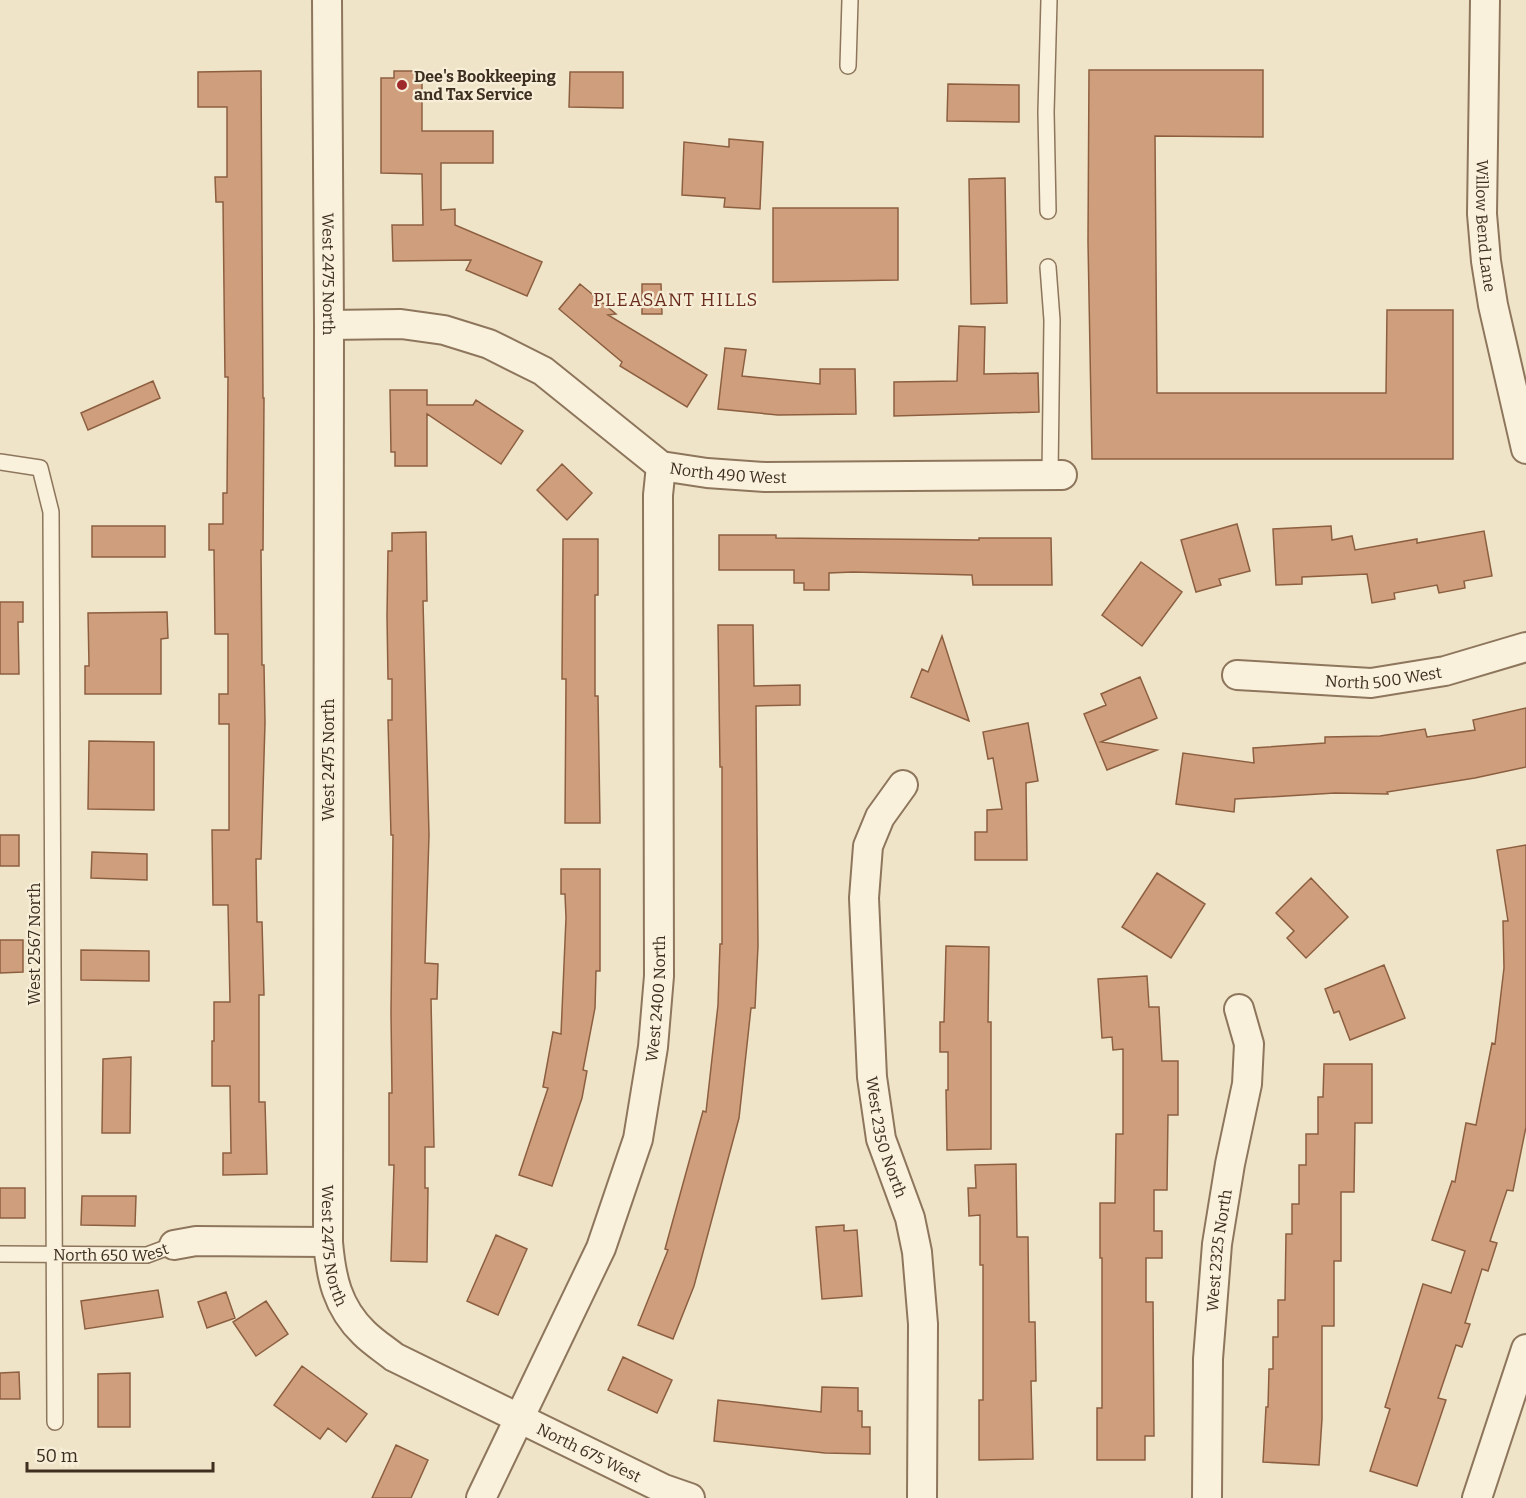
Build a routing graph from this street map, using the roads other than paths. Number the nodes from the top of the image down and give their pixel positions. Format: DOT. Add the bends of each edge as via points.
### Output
graph roads {
  1 [pos="327,0"];
  2 [pos="850,0"];
  3 [pos="1049,0"];
  4 [pos="1485,0"];
  5 [pos="848,66"];
  6 [pos="1048,211"];
  7 [pos="1048,267"];
  8 [pos="329,325"];
  9 [pos="1526,449"];
  10 [pos="0,462"];
  11 [pos="661,466"];
  12 [pos="1056,475"];
  13 [pos="1526,646"];
  14 [pos="1236,675"];
  15 [pos="903,785"];
  16 [pos="1239,1009"];
  17 [pos="328,1242"];
  18 [pos="174,1245"];
  19 [pos="0,1254"];
  20 [pos="54,1254"];
  21 [pos="1526,1349"];
  22 [pos="520,1418"];
  23 [pos="55,1422"];
  24 [pos="481,1498"];
  25 [pos="690,1498"];
  26 [pos="922,1498"];
  27 [pos="1208,1498"];
  28 [pos="1476,1498"];
  1 -- 8 [label="street, West 2475 North"];
  2 -- 5 [label="lane"];
  3 -- 6 [label="lane"];
  4 -- 9 [label="street, Willow Bend Lane" via="1482,214 1486,261"];
  7 -- 12 [label="lane"];
  8 -- 11 [label="street, North 490 West" via="401,324 444,330 489,344 543,371"];
  8 -- 17 [label="street, West 2475 North"];
  10 -- 20 [label="lane, West 2567 North" via="40,468 51,512"];
  11 -- 12 [label="street, North 490 West" via="765,477"];
  11 -- 22 [label="street, West 2400 North" via="659,976 653,1047 638,1139 601,1248"];
  13 -- 14 [label="street, North 500 West" via="1445,671 1371,683"];
  15 -- 26 [label="street, West 2350 North" via="880,817 868,846 864,898 872,1077 881,1139 910,1218 917,1252 922,1324"];
  16 -- 27 [label="street, West 2325 North" via="1249,1044 1247,1084 1217,1244 1208,1359"];
  17 -- 18 [label="street, North 650 West" via="196,1241"];
  17 -- 22 [label="street, West 2475 North" via="331,1276 342,1304 363,1333 394,1357"];
  18 -- 20 [label="lane, North 650 West" via="147,1255"];
  19 -- 20 [label="lane, North 650 West"];
  20 -- 23 [label="lane, West 2567 North"];
  21 -- 28 [label="street"];
  22 -- 24 [label="street, West 2400 North"];
  22 -- 25 [label="street, North 675 West"];
}
